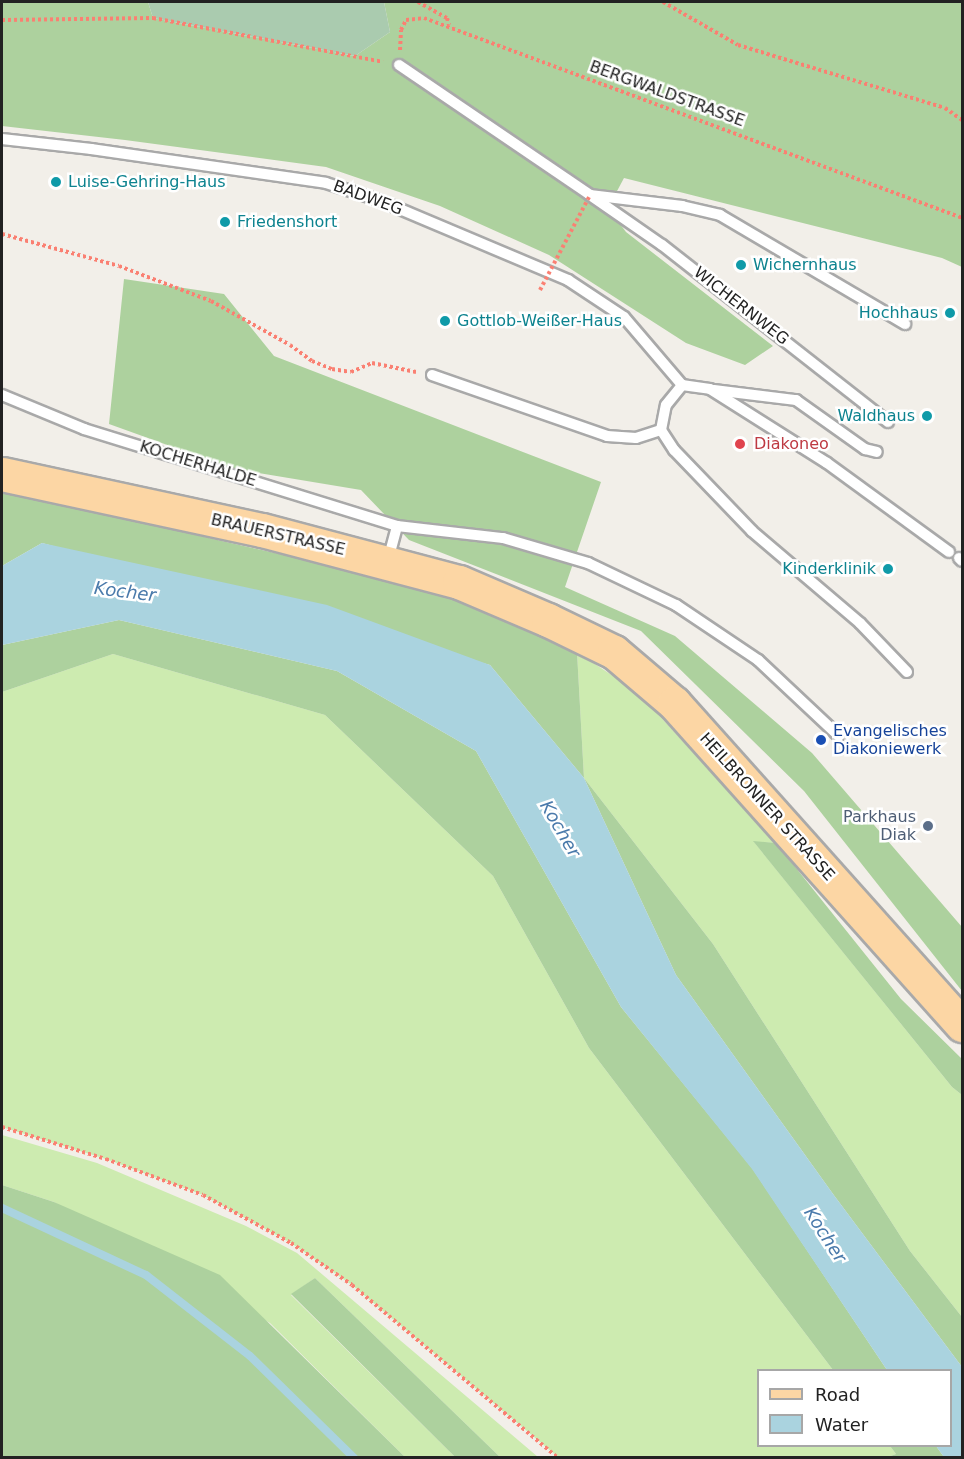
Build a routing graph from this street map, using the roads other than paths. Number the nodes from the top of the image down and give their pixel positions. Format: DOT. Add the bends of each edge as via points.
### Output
graph roads {
  1 [pos="399,65"];
  2 [pos="2,139"];
  3 [pos="590,195"];
  4 [pos="905,324"];
  5 [pos="432,375"];
  6 [pos="682,385"];
  7 [pos="710,389"];
  8 [pos="2,396"];
  9 [pos="888,422"];
  10 [pos="661,430"];
  11 [pos="877,452"];
  12 [pos="2,474"];
  13 [pos="397,526"];
  14 [pos="949,552"];
  15 [pos="388,562"];
  16 [pos="548,620"];
  17 [pos="907,672"];
  18 [pos="839,736"];
  19 [pos="963,1026"];
  1 -- 3 [label="lane, WICHERNWEG"];
  2 -- 6 [label="lane, BADWEG" via="326,183 381,201 568,280 624,316"];
  3 -- 4 [label="lane, WICHERNWEG" via="682,206 720,215"];
  3 -- 9 [label="lane, WICHERNWEG" via="671,252"];
  5 -- 10 [label="lane" via="607,436 636,438"];
  6 -- 7 [label="lane"];
  6 -- 10 [label="lane" via="666,405"];
  7 -- 11 [label="lane" via="796,400 865,449"];
  7 -- 14 [label="lane" via="827,463"];
  8 -- 13 [label="lane, KOCHERHALDE" via="84,429"];
  10 -- 17 [label="lane" via="674,450 752,531 860,623"];
  12 -- 15 [label="main road, BRAUERSTRASSE" via="262,530"];
  13 -- 15 [label="lane"];
  13 -- 18 [label="lane, KOCHERHALDE" via="503,537 588,563 676,605 758,660"];
  15 -- 16 [label="main road, BRAUERSTRASSE" via="459,582"];
  16 -- 19 [label="main road, HEILBRONNER STRASSE" via="614,652 674,704"];
}
